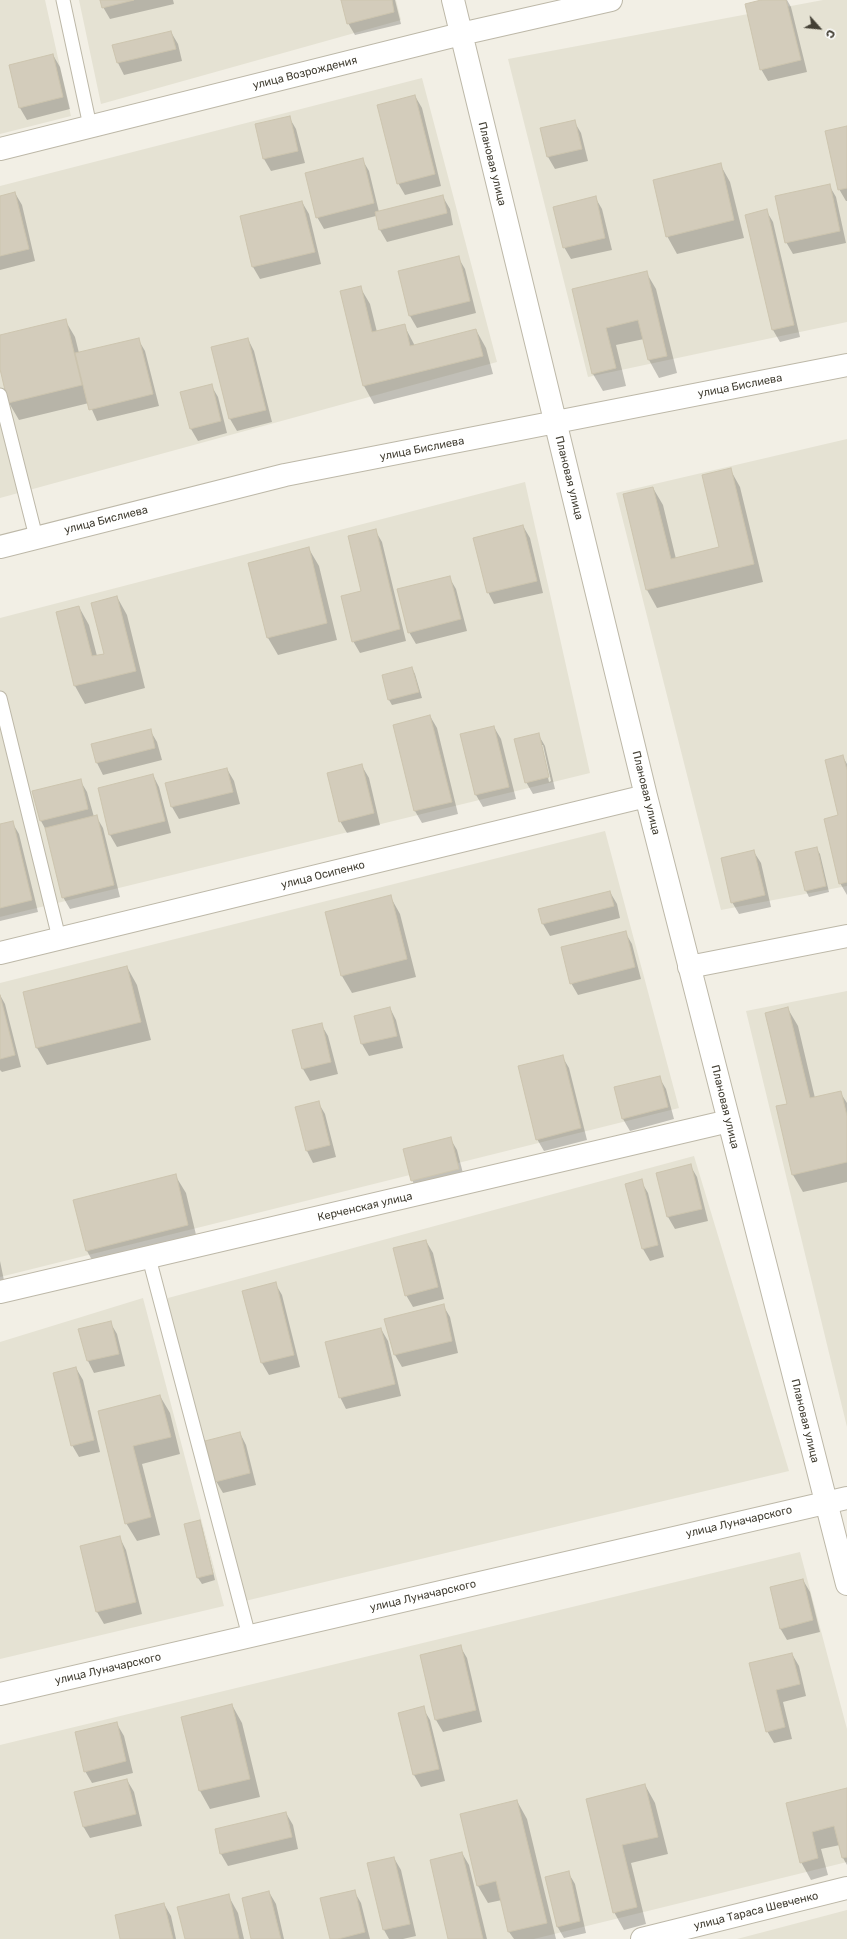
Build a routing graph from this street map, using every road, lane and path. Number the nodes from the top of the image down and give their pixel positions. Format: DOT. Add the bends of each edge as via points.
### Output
graph roads {
  1 [pos="63,0"];
  2 [pos="453,0"];
  3 [pos="611,0"];
  4 [pos="461,34"];
  5 [pos="90,126"];
  6 [pos="0,149"];
  7 [pos="847,365"];
  8 [pos="0,395"];
  9 [pos="556,423"];
  10 [pos="36,537"];
  11 [pos="0,547"];
  12 [pos="0,698"];
  13 [pos="646,796"];
  14 [pos="847,936"];
  15 [pos="59,938"];
  16 [pos="0,953"];
  17 [pos="689,967"];
  18 [pos="729,1121"];
  19 [pos="149,1258"];
  20 [pos="0,1292"];
  21 [pos="847,1498"];
  22 [pos="826,1502"];
  23 [pos="847,1584"];
  24 [pos="249,1636"];
  25 [pos="0,1694"];
  26 [pos="847,1888"];
  27 [pos="642,1939"];
  1 -- 5 [label="lane"];
  2 -- 4 [label="street, Плановая улица"];
  3 -- 4 [label="street, улица Возрождения"];
  4 -- 5 [label="street, улица Возрождения"];
  4 -- 9 [label="street, Плановая улица"];
  5 -- 6 [label="street, улица Возрождения"];
  7 -- 9 [label="street, улица Бислиева"];
  8 -- 10 [label="lane"];
  9 -- 10 [label="street, улица Бислиева" via="285,475"];
  9 -- 13 [label="street, Плановая улица"];
  10 -- 11 [label="street, улица Бислиева"];
  12 -- 15 [label="lane"];
  13 -- 15 [label="street, улица Осипенко"];
  13 -- 17 [label="street, Плановая улица"];
  14 -- 17 [label="street"];
  15 -- 16 [label="street, улица Осипенко"];
  17 -- 18 [label="street, Плановая улица"];
  18 -- 19 [label="street, Керченская улица"];
  18 -- 22 [label="street, Плановая улица"];
  19 -- 20 [label="street, Керченская улица"];
  19 -- 24 [label="lane"];
  21 -- 22 [label="street, улица Луначарского"];
  22 -- 23 [label="street, Плановая улица"];
  22 -- 24 [label="street, улица Луначарского"];
  24 -- 25 [label="street, улица Луначарского"];
  26 -- 27 [label="street, улица Тараса Шевченко"];
}
